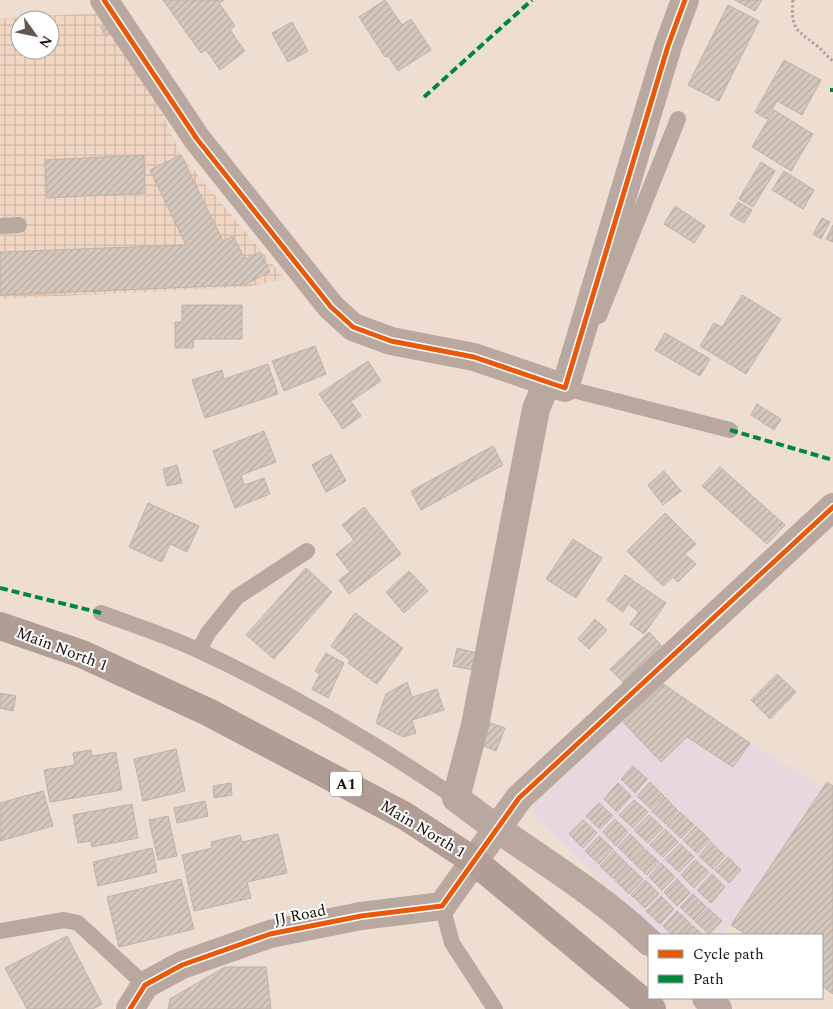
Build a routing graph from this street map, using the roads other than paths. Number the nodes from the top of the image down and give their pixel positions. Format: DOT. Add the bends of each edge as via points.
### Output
graph roads {
  1 [pos="104,0"];
  2 [pos="685,0"];
  3 [pos="678,118"];
  4 [pos="20,225"];
  5 [pos="0,226"];
  6 [pos="580,340"];
  7 [pos="556,385"];
  8 [pos="730,430"];
  9 [pos="833,507"];
  10 [pos="307,551"];
  11 [pos="101,613"];
  12 [pos="0,626"];
  13 [pos="199,650"];
  14 [pos="456,798"];
  15 [pos="496,830"];
  16 [pos="474,861"];
  17 [pos="442,906"];
  18 [pos="1,934"];
  19 [pos="648,941"];
  20 [pos="145,984"];
  21 [pos="707,999"];
  22 [pos="130,1009"];
  23 [pos="495,1009"];
  24 [pos="652,1009"];
  25 [pos="718,1009"];
  1 -- 7 [label="street" via="197,139 331,307 352,326 391,341 474,357"];
  2 -- 6 [label="street" via="668,46"];
  3 -- 6 [label="lane" via="593,330"];
  4 -- 5 [label="lane"];
  6 -- 7 [label="street"];
  7 -- 8 [label="lane"];
  7 -- 14 [label="street" via="536,409 475,726"];
  9 -- 15 [label="street" via="519,798"];
  10 -- 13 [label="lane" via="237,597 208,633"];
  11 -- 13 [label="lane"];
  12 -- 16 [label="main road, Main North 1 / A1" via="82,654 208,712 405,816"];
  13 -- 14 [label="lane" via="300,703 409,766"];
  14 -- 15 [label="street"];
  15 -- 16 [label="street"];
  15 -- 19 [label="street" via="533,852 627,920"];
  16 -- 17 [label="street"];
  16 -- 24 [label="main road, Main North 1 / A1"];
  17 -- 20 [label="street, JJ Road" via="361,916 270,934 182,965"];
  17 -- 23 [label="lane" via="452,943"];
  18 -- 20 [label="lane" via="64,920 78,923"];
  20 -- 22 [label="street"];
  21 -- 25 [label="street"];
}
